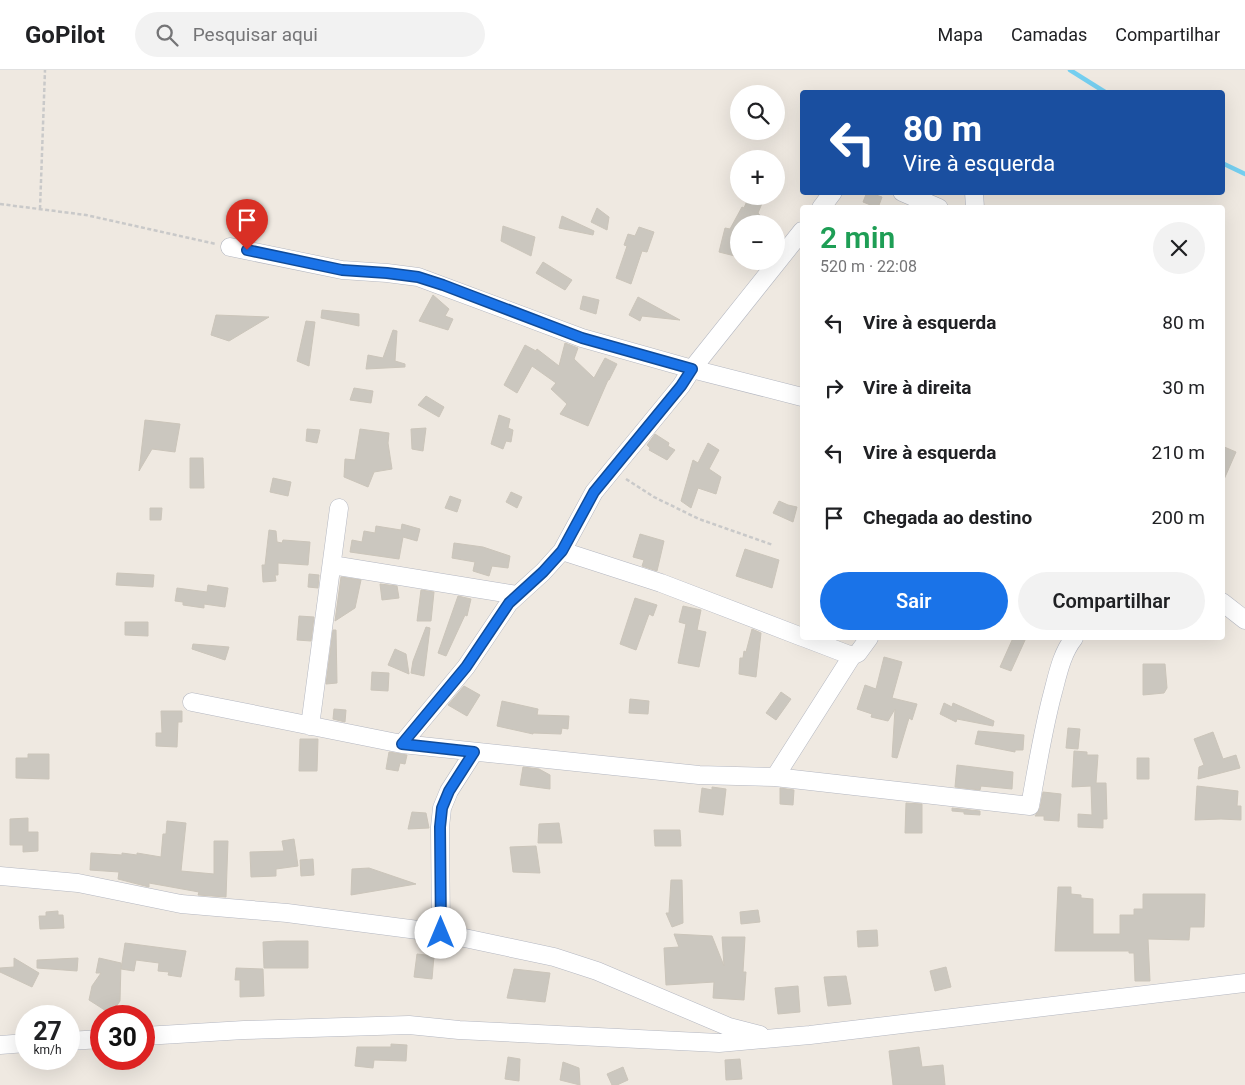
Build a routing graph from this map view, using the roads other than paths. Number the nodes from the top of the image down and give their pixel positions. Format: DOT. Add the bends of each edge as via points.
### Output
graph roads {
  1 [pos="909,195"];
  2 [pos="931,205"];
  3 [pos="800,234"];
  4 [pos="230,247"];
  5 [pos="692,369"];
  6 [pos="800,396"];
  7 [pos="339,508"];
  8 [pos="562,551"];
  9 [pos="332,565"];
  10 [pos="517,595"];
  11 [pos="1225,604"];
  12 [pos="1245,620"];
  13 [pos="800,635"];
  14 [pos="812,640"];
  15 [pos="868,640"];
  16 [pos="1072,640"];
  17 [pos="852,656"];
  18 [pos="192,702"];
  19 [pos="310,726"];
  20 [pos="402,744"];
  21 [pos="474,752"];
  22 [pos="775,777"];
  23 [pos="0,876"];
  24 [pos="441,933"];
  25 [pos="1238,984"];
  26 [pos="1245,997"];
  27 [pos="155,1035"];
  28 [pos="772,1038"];
  29 [pos="15,1043"];
  30 [pos="0,1044"];
  1 -- 2 [label="street"];
  3 -- 5 [label="street"];
  4 -- 5 [label="street" via="342,270 418,277 582,338"];
  5 -- 6 [label="street"];
  5 -- 8 [label="street" via="594,492"];
  7 -- 9 [label="street"];
  8 -- 10 [label="street"];
  8 -- 13 [label="street" via="661,583"];
  9 -- 10 [label="street"];
  9 -- 19 [label="street"];
  10 -- 20 [label="street" via="501,613 466,667"];
  11 -- 12 [label="street"];
  14 -- 17 [label="street"];
  15 -- 17 [label="street"];
  16 -- 22 [label="street" via="1058,674 1046,718 1030,806"];
  17 -- 22 [label="street"];
  18 -- 19 [label="street"];
  19 -- 20 [label="street"];
  20 -- 21 [label="street"];
  21 -- 22 [label="street" via="699,775"];
  21 -- 24 [label="street" via="442,808"];
  23 -- 24 [label="street" via="78,883 181,904 287,913"];
  24 -- 28 [label="street" via="554,957 597,971 729,1027"];
  25 -- 26 [label="street"];
  25 -- 28 [label="street"];
  27 -- 28 [label="street" via="409,1025 710,1042"];
  29 -- 30 [label="street"];
}
